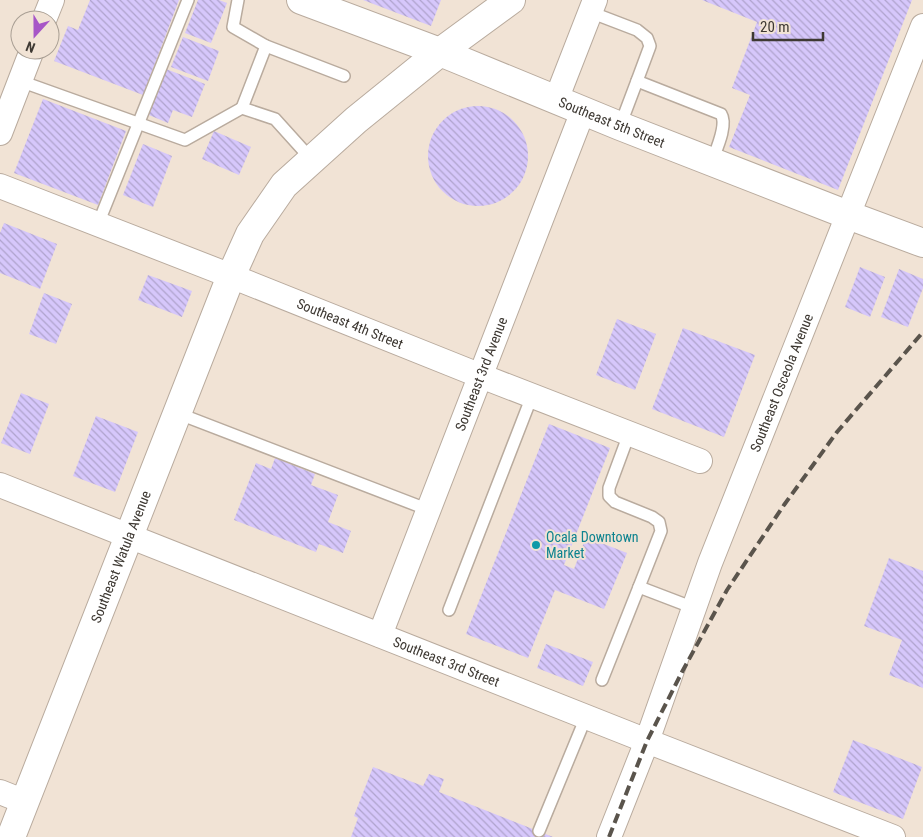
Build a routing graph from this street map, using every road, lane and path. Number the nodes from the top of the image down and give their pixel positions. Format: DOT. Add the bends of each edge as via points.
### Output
graph roads {
  1 [pos="188,0"];
  2 [pos="238,0"];
  3 [pos="301,0"];
  4 [pos="511,0"];
  5 [pos="593,6"];
  6 [pos="923,26"];
  7 [pos="266,46"];
  8 [pos="440,52"];
  9 [pos="28,60"];
  10 [pos="344,76"];
  11 [pos="20,82"];
  12 [pos="637,82"];
  13 [pos="556,100"];
  14 [pos="242,108"];
  15 [pos="583,111"];
  16 [pos="138,124"];
  17 [pos="620,126"];
  18 [pos="0,133"];
  19 [pos="312,160"];
  20 [pos="712,161"];
  21 [pos="0,186"];
  22 [pos="848,215"];
  23 [pos="98,224"];
  24 [pos="923,243"];
  25 [pos="231,276"];
  26 [pos="481,376"];
  27 [pos="532,396"];
  28 [pos="177,413"];
  29 [pos="629,434"];
  30 [pos="700,461"];
  31 [pos="0,485"];
  32 [pos="429,510"];
  33 [pos="130,536"];
  34 [pos="639,587"];
  35 [pos="694,608"];
  36 [pos="449,610"];
  37 [pos="380,636"];
  38 [pos="602,680"];
  39 [pos="586,717"];
  40 [pos="647,741"];
  41 [pos="0,792"];
  42 [pos="25,802"];
  43 [pos="539,831"];
  44 [pos="11,837"];
  45 [pos="609,837"];
  46 [pos="893,837"];
  1 -- 16 [label="lane"];
  2 -- 7 [label="lane" via="233,27"];
  3 -- 8 [label="street, Southeast 5th Street"];
  4 -- 8 [label="street"];
  5 -- 12 [label="lane" via="647,38 650,46"];
  5 -- 13 [label="street"];
  6 -- 22 [label="street, Southeast Osceola Avenue"];
  7 -- 10 [label="lane"];
  7 -- 14 [label="lane"];
  8 -- 13 [label="street, Southeast 5th Street"];
  8 -- 19 [label="street"];
  9 -- 11 [label="street"];
  11 -- 16 [label="lane"];
  11 -- 18 [label="street"];
  12 -- 17 [label="lane"];
  12 -- 20 [label="lane" via="721,114 724,118 722,132"];
  13 -- 15 [label="street, Southeast 5th Street"];
  14 -- 16 [label="lane" via="185,140"];
  14 -- 19 [label="lane" via="275,119"];
  15 -- 17 [label="street, Southeast 5th Street"];
  15 -- 26 [label="street, Southeast 3rd Avenue"];
  16 -- 23 [label="lane"];
  17 -- 20 [label="street, Southeast 5th Street"];
  19 -- 25 [label="street" via="284,185 250,234"];
  20 -- 22 [label="street, Southeast 5th Street"];
  21 -- 23 [label="street, Southeast 4th Street"];
  22 -- 24 [label="street, Southeast 5th Street"];
  22 -- 35 [label="street, Southeast Osceola Avenue"];
  23 -- 25 [label="street, Southeast 4th Street"];
  25 -- 26 [label="street, Southeast 4th Street"];
  25 -- 28 [label="street, Southeast Watula Avenue"];
  26 -- 27 [label="street, Southeast 4th Street"];
  26 -- 32 [label="street, Southeast 3rd Avenue"];
  27 -- 29 [label="street, Southeast 4th Street"];
  27 -- 36 [label="lane"];
  28 -- 32 [label="lane"];
  28 -- 33 [label="street, Southeast Watula Avenue"];
  29 -- 30 [label="street, Southeast 4th Street"];
  29 -- 34 [label="lane" via="609,496 615,502 652,517 659,522 660,530"];
  31 -- 33 [label="street, Southeast 3rd Street"];
  32 -- 37 [label="street, Southeast 3rd Avenue"];
  33 -- 37 [label="street, Southeast 3rd Street"];
  33 -- 42 [label="street, Southeast Watula Avenue"];
  34 -- 35 [label="lane"];
  34 -- 38 [label="lane"];
  35 -- 40 [label="street, Southeast Osceola Avenue"];
  37 -- 39 [label="street, Southeast 3rd Street"];
  39 -- 40 [label="street, Southeast 3rd Street"];
  39 -- 43 [label="lane"];
  40 -- 45 [label="street, Southeast Osceola Avenue"];
  40 -- 46 [label="street, Southeast 3rd Street"];
  41 -- 42 [label="street"];
  42 -- 44 [label="street, Southeast Watula Avenue"];
}
